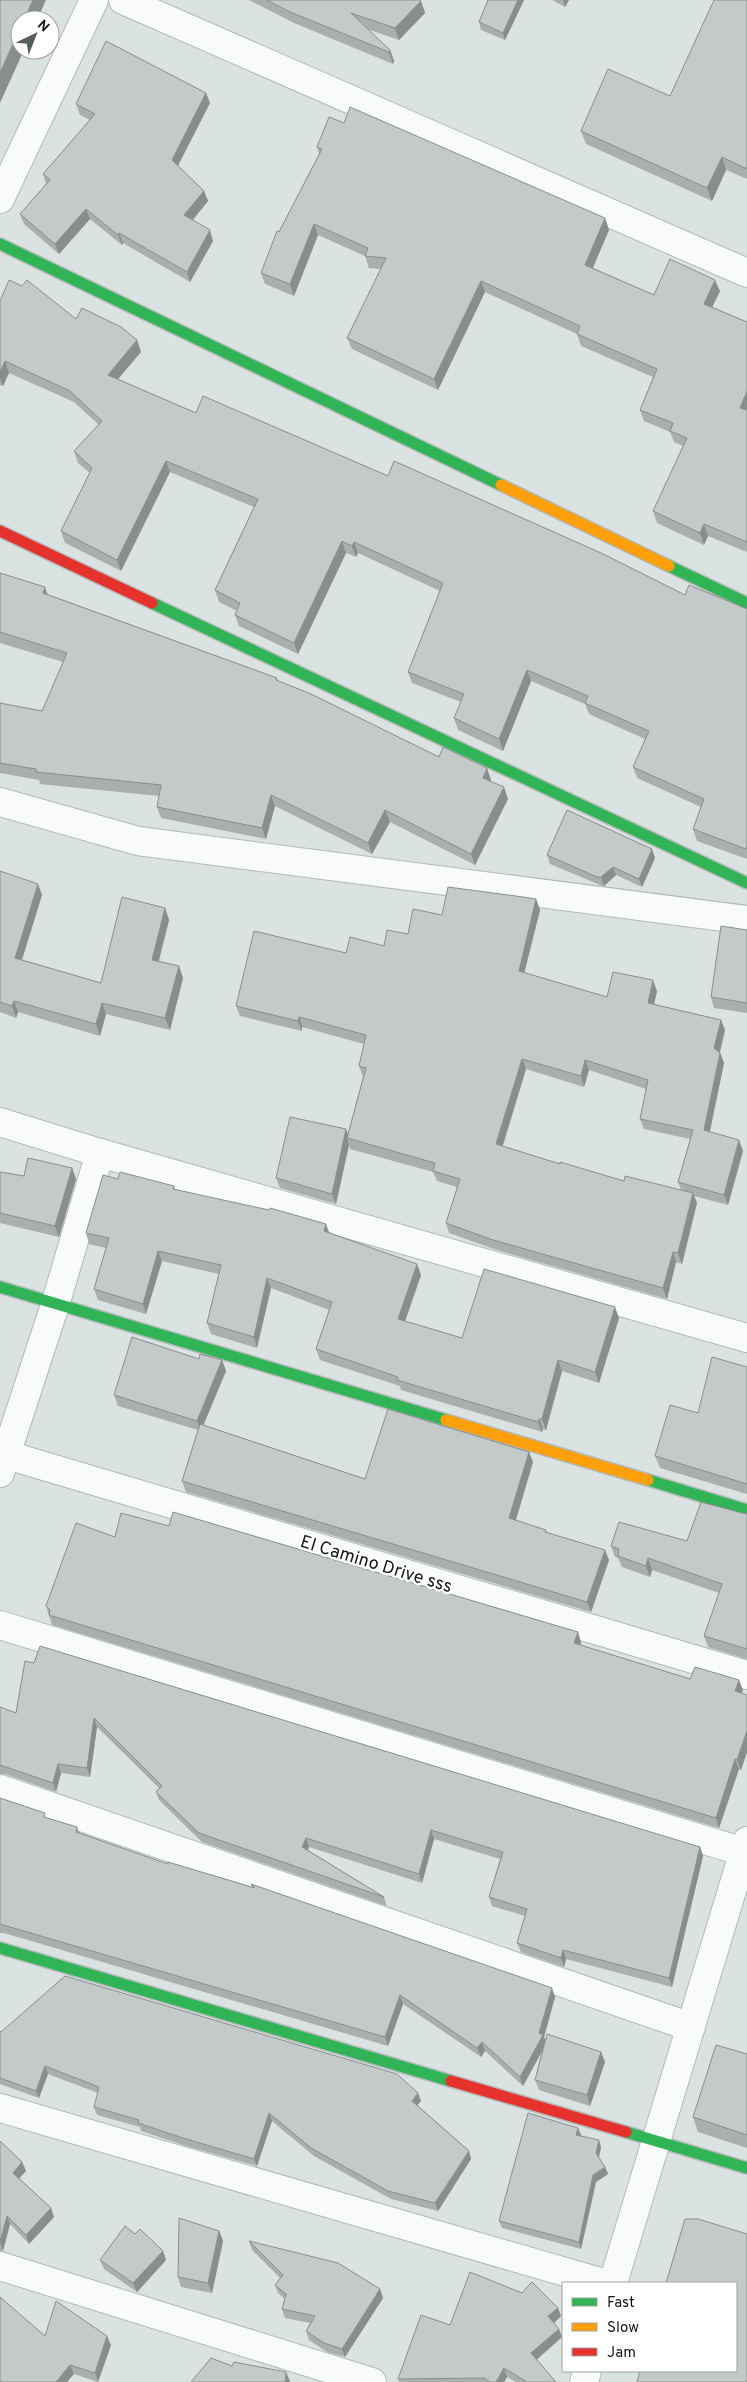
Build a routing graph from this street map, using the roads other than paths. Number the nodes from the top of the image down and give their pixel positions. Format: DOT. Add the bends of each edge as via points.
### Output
graph roads {
  1 [pos="94,0"];
  2 [pos="123,0"];
  3 [pos="0,199"];
  4 [pos="0,244"];
  5 [pos="747,273"];
  6 [pos="0,531"];
  7 [pos="747,604"];
  8 [pos="0,802"];
  9 [pos="747,883"];
  10 [pos="747,920"];
  11 [pos="0,1122"];
  12 [pos="100,1154"];
  13 [pos="0,1287"];
  14 [pos="55,1305"];
  15 [pos="747,1338"];
  16 [pos="2,1460"];
  17 [pos="747,1510"];
  18 [pos="0,1625"];
  19 [pos="747,1675"];
  20 [pos="0,1789"];
  21 [pos="745,1847"];
  22 [pos="0,1948"];
  23 [pos="691,2027"];
  24 [pos="0,2108"];
  25 [pos="657,2140"];
  26 [pos="747,2168"];
  27 [pos="0,2266"];
  28 [pos="601,2282"];
  29 [pos="614,2282"];
  30 [pos="372,2382"];
  1 -- 3 [label="street"];
  2 -- 5 [label="street"];
  4 -- 7 [label="street"];
  6 -- 9 [label="street"];
  8 -- 10 [label="street" via="138,841"];
  11 -- 12 [label="street"];
  12 -- 14 [label="street"];
  12 -- 15 [label="street"];
  13 -- 14 [label="street"];
  14 -- 16 [label="street"];
  14 -- 17 [label="street"];
  16 -- 19 [label="street, El Camino Drive sss"];
  18 -- 21 [label="street"];
  20 -- 23 [label="street"];
  21 -- 23 [label="street"];
  22 -- 25 [label="street"];
  23 -- 25 [label="street"];
  24 -- 28 [label="street"];
  25 -- 26 [label="street"];
  25 -- 29 [label="street"];
  27 -- 30 [label="street"];
}
